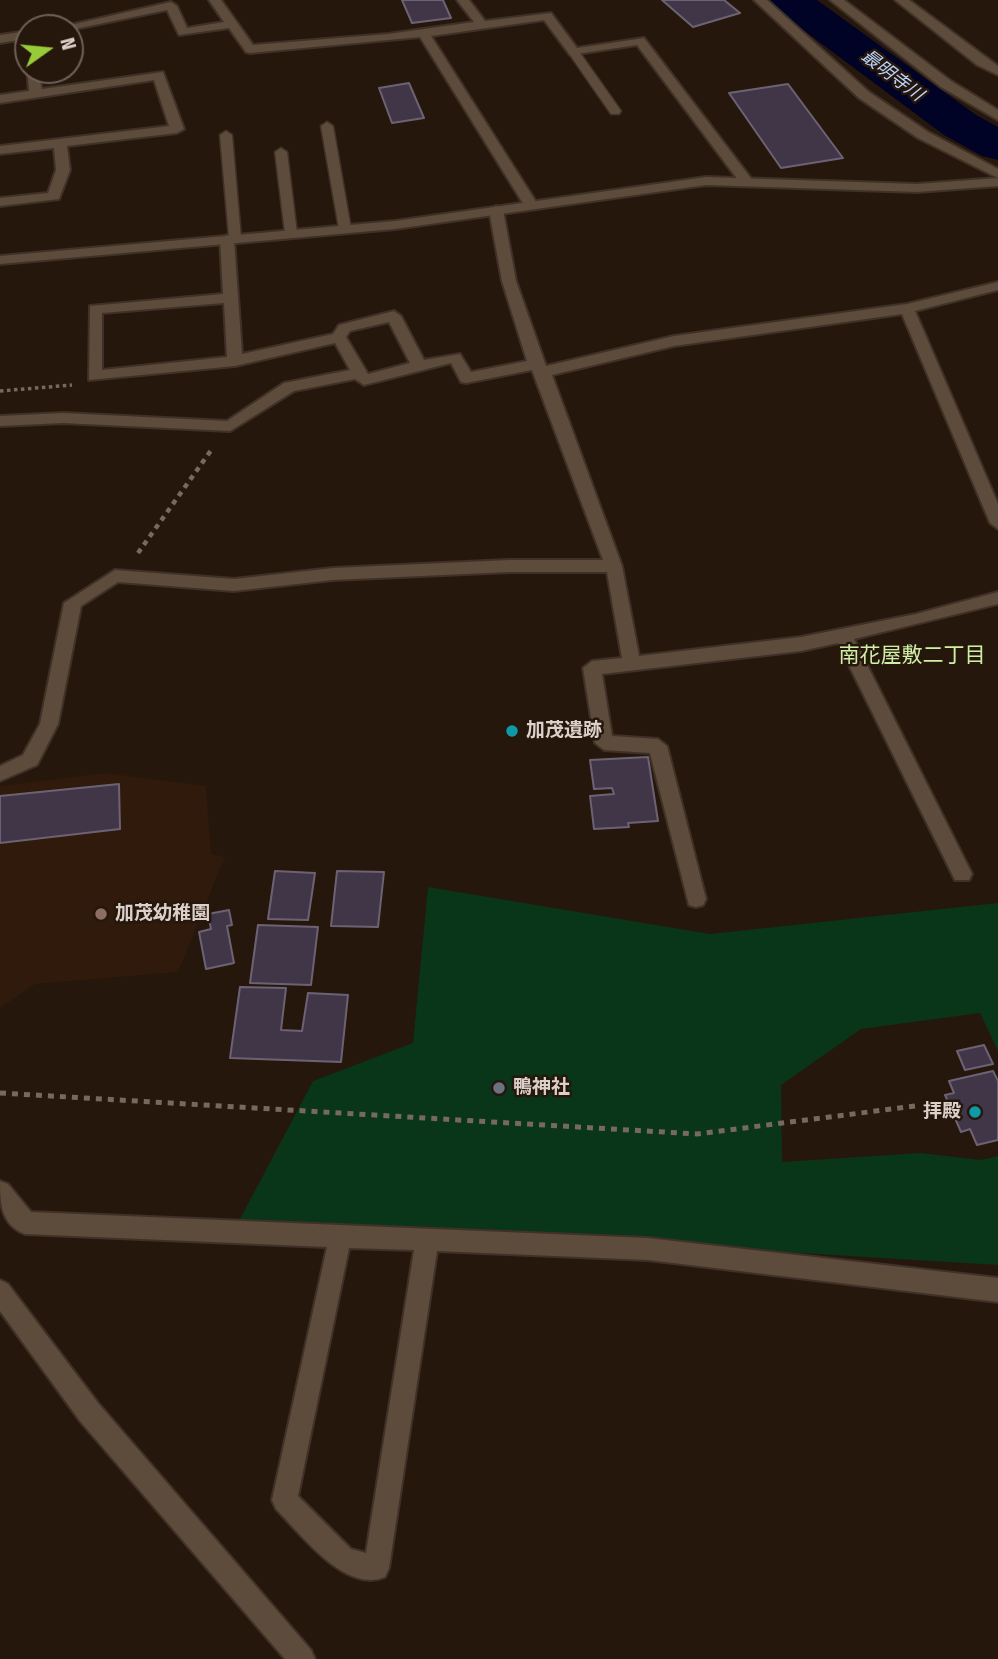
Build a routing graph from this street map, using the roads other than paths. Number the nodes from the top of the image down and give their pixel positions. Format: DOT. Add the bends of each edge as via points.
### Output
graph roads {
  1 [pos="215,0"];
  2 [pos="463,0"];
  3 [pos="760,0"];
  4 [pos="836,0"];
  5 [pos="901,0"];
  6 [pos="84,24"];
  7 [pos="233,24"];
  8 [pos="482,26"];
  9 [pos="424,34"];
  10 [pos="573,52"];
  11 [pos="998,55"];
  12 [pos="981,62"];
  13 [pos="998,71"];
  14 [pos="34,84"];
  15 [pos="36,92"];
  16 [pos="0,99"];
  17 [pos="615,111"];
  18 [pos="998,116"];
  19 [pos="327,126"];
  20 [pos="226,135"];
  21 [pos="60,144"];
  22 [pos="0,150"];
  23 [pos="281,152"];
  24 [pos="998,174"];
  25 [pos="746,181"];
  26 [pos="998,182"];
  27 [pos="0,202"];
  28 [pos="531,205"];
  29 [pos="496,210"];
  30 [pos="345,229"];
  31 [pos="291,233"];
  32 [pos="231,239"];
  33 [pos="0,260"];
  34 [pos="998,286"];
  35 [pos="231,298"];
  36 [pos="907,309"];
  37 [pos="340,337"];
  38 [pos="235,361"];
  39 [pos="419,366"];
  40 [pos="540,368"];
  41 [pos="359,373"];
  42 [pos="0,421"];
  43 [pos="998,523"];
  44 [pos="614,566"];
  45 [pos="998,598"];
  46 [pos="844,635"];
  47 [pos="631,661"];
  48 [pos="0,774"];
  49 [pos="962,874"];
  50 [pos="696,899"];
  51 [pos="0,1192"];
  52 [pos="340,1237"];
  53 [pos="427,1241"];
  54 [pos="998,1290"];
  55 [pos="0,1292"];
  56 [pos="302,1659"];
  1 -- 7 [label="street"];
  2 -- 8 [label="street"];
  3 -- 24 [label="street" via="864,95 923,135"];
  4 -- 18 [label="street" via="946,84"];
  5 -- 12 [label="street"];
  6 -- 7 [label="street" via="172,6 183,32"];
  7 -- 9 [label="street" via="250,49"];
  8 -- 9 [label="street"];
  8 -- 10 [label="street" via="547,16"];
  9 -- 28 [label="street"];
  10 -- 17 [label="lane"];
  10 -- 25 [label="street" via="640,41"];
  11 -- 12 [label="street"];
  12 -- 13 [label="street"];
  14 -- 15 [label="street"];
  15 -- 16 [label="street"];
  15 -- 21 [label="street" via="159,75 177,128"];
  19 -- 30 [label="lane"];
  20 -- 32 [label="lane"];
  21 -- 22 [label="street"];
  21 -- 27 [label="street" via="63,170 54,196"];
  23 -- 31 [label="lane"];
  25 -- 26 [label="street" via="917,188"];
  25 -- 28 [label="street" via="663,185"];
  28 -- 29 [label="street"];
  29 -- 30 [label="street"];
  29 -- 40 [label="street" via="509,281"];
  30 -- 31 [label="street"];
  31 -- 32 [label="street"];
  32 -- 33 [label="street"];
  32 -- 35 [label="street"];
  34 -- 36 [label="street"];
  35 -- 38 [label="street"];
  35 -- 38 [label="street" via="94,309 94,376"];
  36 -- 40 [label="street" via="674,341"];
  36 -- 43 [label="street"];
  37 -- 38 [label="street"];
  37 -- 39 [label="street" via="344,328 394,316"];
  37 -- 41 [label="street"];
  39 -- 40 [label="street" via="455,357 466,378"];
  39 -- 41 [label="street" via="364,380"];
  40 -- 44 [label="street"];
  41 -- 42 [label="street" via="289,387 230,426 62,418"];
  44 -- 47 [label="street"];
  44 -- 48 [label="street" via="346,573 234,585 115,576 73,603 49,723 30,760"];
  45 -- 46 [label="street"];
  46 -- 47 [label="street" via="801,644"];
  46 -- 49 [label="street"];
  47 -- 50 [label="street" via="592,668 604,743 658,746"];
  51 -- 52 [label="street" via="25,1223"];
  52 -- 53 [label="street"];
  52 -- 53 [label="street" via="285,1500 344,1560 376,1568"];
  53 -- 54 [label="street" via="648,1249"];
  55 -- 56 [label="street" via="89,1412"];
}
